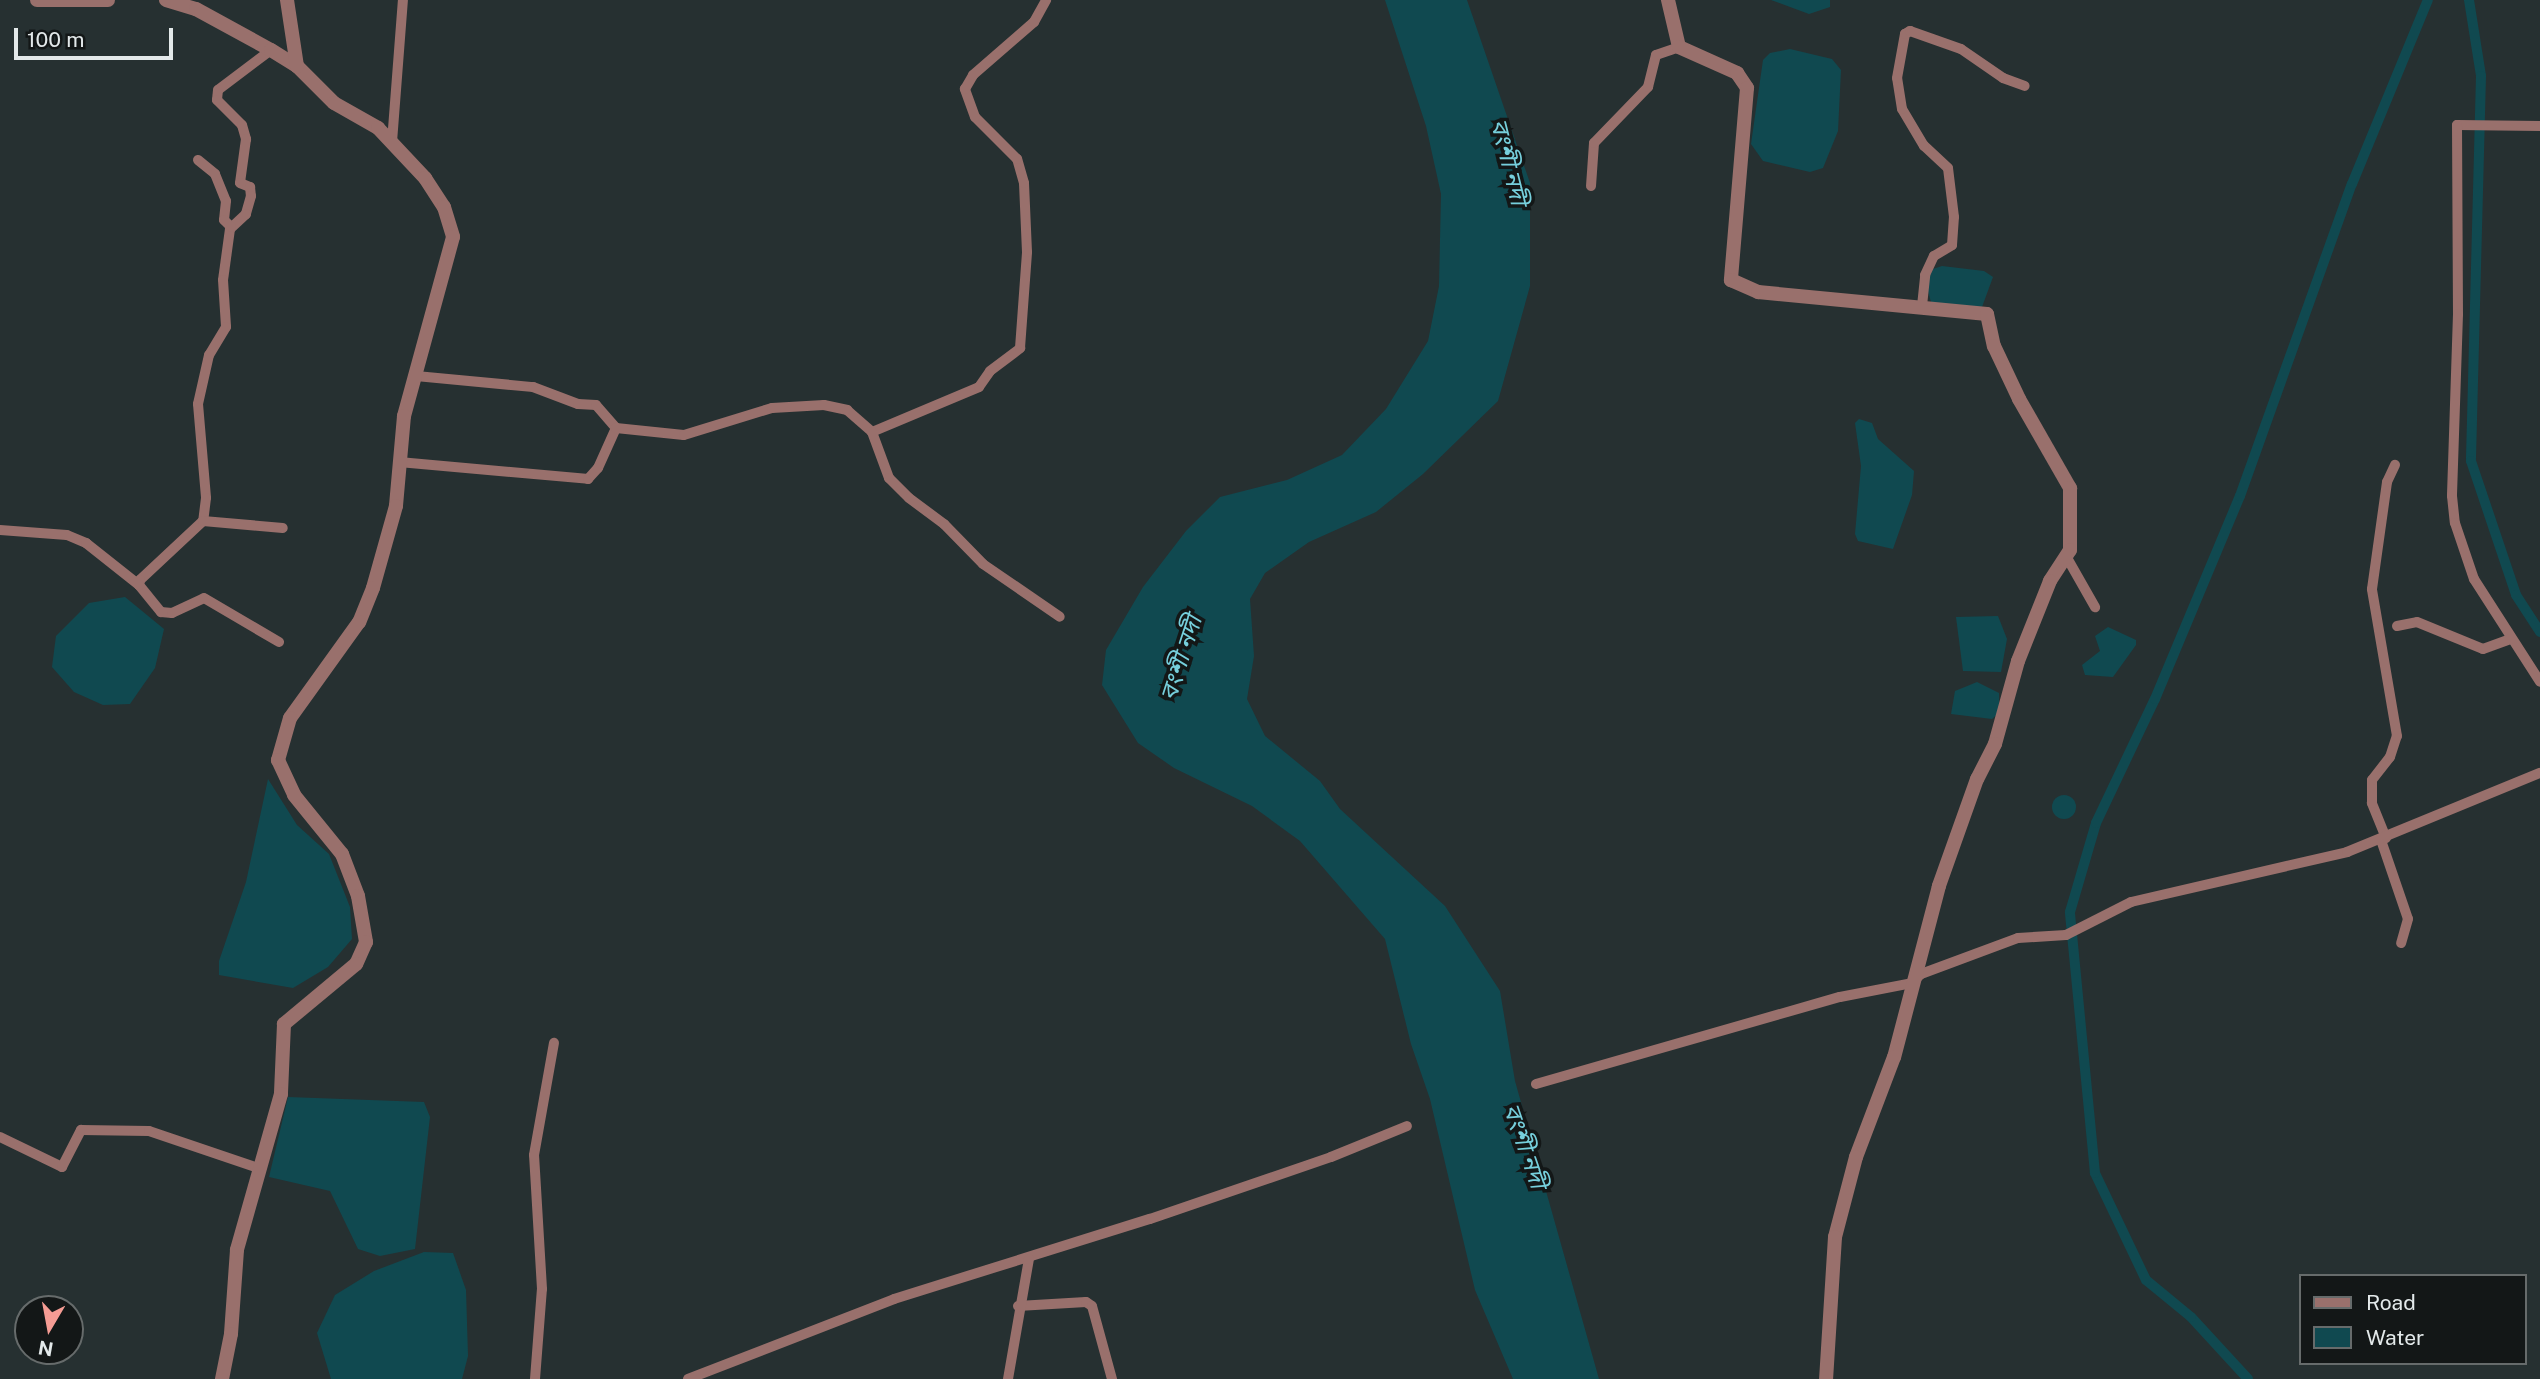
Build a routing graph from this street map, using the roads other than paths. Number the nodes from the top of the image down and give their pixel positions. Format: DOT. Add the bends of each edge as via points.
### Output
graph roads {
  1 [pos="37,0"];
  2 [pos="108,0"];
  3 [pos="166,0"];
  4 [pos="287,0"];
  5 [pos="403,0"];
  6 [pos="1046,0"];
  7 [pos="1668,0"];
  8 [pos="1679,47"];
  9 [pos="271,50"];
  10 [pos="297,66"];
  11 [pos="2025,86"];
  12 [pos="2540,126"];
  13 [pos="392,142"];
  14 [pos="198,160"];
  15 [pos="1591,186"];
  16 [pos="231,227"];
  17 [pos="1922,306"];
  18 [pos="416,376"];
  19 [pos="616,428"];
  20 [pos="872,432"];
  21 [pos="399,461"];
  22 [pos="2395,465"];
  23 [pos="0,518"];
  24 [pos="203,521"];
  25 [pos="283,528"];
  26 [pos="6,530"];
  27 [pos="2066,556"];
  28 [pos="139,585"];
  29 [pos="2095,607"];
  30 [pos="1060,617"];
  31 [pos="2397,626"];
  32 [pos="2511,639"];
  33 [pos="279,642"];
  34 [pos="2540,682"];
  35 [pos="2540,773"];
  36 [pos="2384,839"];
  37 [pos="2401,943"];
  38 [pos="1912,983"];
  39 [pos="554,1043"];
  40 [pos="1536,1084"];
  41 [pos="1407,1126"];
  42 [pos="0,1137"];
  43 [pos="261,1169"];
  44 [pos="1029,1259"];
  45 [pos="1018,1306"];
  46 [pos="222,1379"];
  47 [pos="535,1379"];
  48 [pos="688,1379"];
  49 [pos="1008,1379"];
  50 [pos="1112,1379"];
  51 [pos="1826,1379"];
  1 -- 2 [label="street"];
  3 -- 9 [label="street" via="196,9"];
  4 -- 10 [label="street"];
  5 -- 13 [label="street"];
  6 -- 20 [label="street" via="1034,22 973,75 965,89 975,117 1017,159 1024,183 1027,252 1020,348 990,371 979,387"];
  7 -- 8 [label="street"];
  8 -- 15 [label="street" via="1656,55 1648,87 1594,143"];
  8 -- 17 [label="street" via="1737,73 1747,88 1731,280 1758,292"];
  9 -- 10 [label="street"];
  9 -- 16 [label="street" via="218,90 217,100 243,125 246,139 240,183 250,187 251,196 246,214"];
  10 -- 13 [label="street" via="334,103 378,128"];
  11 -- 17 [label="street" via="2003,78 1961,49 1910,31 1905,34 1897,78 1900,102 1924,146 1948,168 1954,216 1952,246 1934,256 1925,275"];
  12 -- 32 [label="street" via="2462,122 2457,130 2458,314 2452,496 2455,523 2474,579"];
  13 -- 18 [label="street" via="444,207 453,237"];
  14 -- 16 [label="street" via="215,174 226,201 224,220"];
  16 -- 24 [label="street" via="223,280 226,327 209,355 198,404 206,498"];
  17 -- 27 [label="street" via="1987,314 1994,346 2018,399 2070,488 2072,527"];
  18 -- 19 [label="street" via="533,387 579,404 596,405"];
  18 -- 21 [label="street" via="404,416"];
  19 -- 20 [label="street" via="684,435 772,408 824,405 847,410"];
  19 -- 21 [label="street" via="588,479"];
  20 -- 30 [label="street" via="889,478 909,498 944,524 983,564"];
  21 -- 43 [label="street" via="393,524 373,588 359,622 290,718 278,760 294,795 342,854 358,896 366,942 356,964 284,1024 281,1094"];
  22 -- 36 [label="street" via="2387,482 2372,589 2397,736 2390,757 2372,780 2372,803"];
  23 -- 26 [label="street"];
  24 -- 25 [label="street"];
  24 -- 28 [label="street" via="139,580"];
  26 -- 28 [label="street" via="67,536 86,543"];
  27 -- 29 [label="street"];
  27 -- 38 [label="street" via="2050,581 2018,661 1995,744 1977,779 1939,886"];
  28 -- 33 [label="street" via="161,612 172,613 204,598"];
  31 -- 32 [label="street" via="2417,622 2488,649"];
  32 -- 34 [label="street"];
  35 -- 36 [label="street"];
  36 -- 37 [label="street" via="2408,919"];
  36 -- 38 [label="street" via="2347,852 2131,902 2066,935 2018,937 1921,974"];
  38 -- 40 [label="street" via="1840,997"];
  38 -- 51 [label="street" via="1894,1057 1869,1114 1835,1237"];
  39 -- 47 [label="street" via="534,1155 541,1289"];
  41 -- 44 [label="street" via="1331,1157"];
  42 -- 43 [label="street" via="62,1167 81,1130 149,1130"];
  43 -- 46 [label="street" via="237,1250 231,1334"];
  44 -- 45 [label="street"];
  44 -- 48 [label="street" via="894,1299"];
  45 -- 49 [label="street"];
  45 -- 50 [label="street" via="1086,1302 1092,1306"];
}
